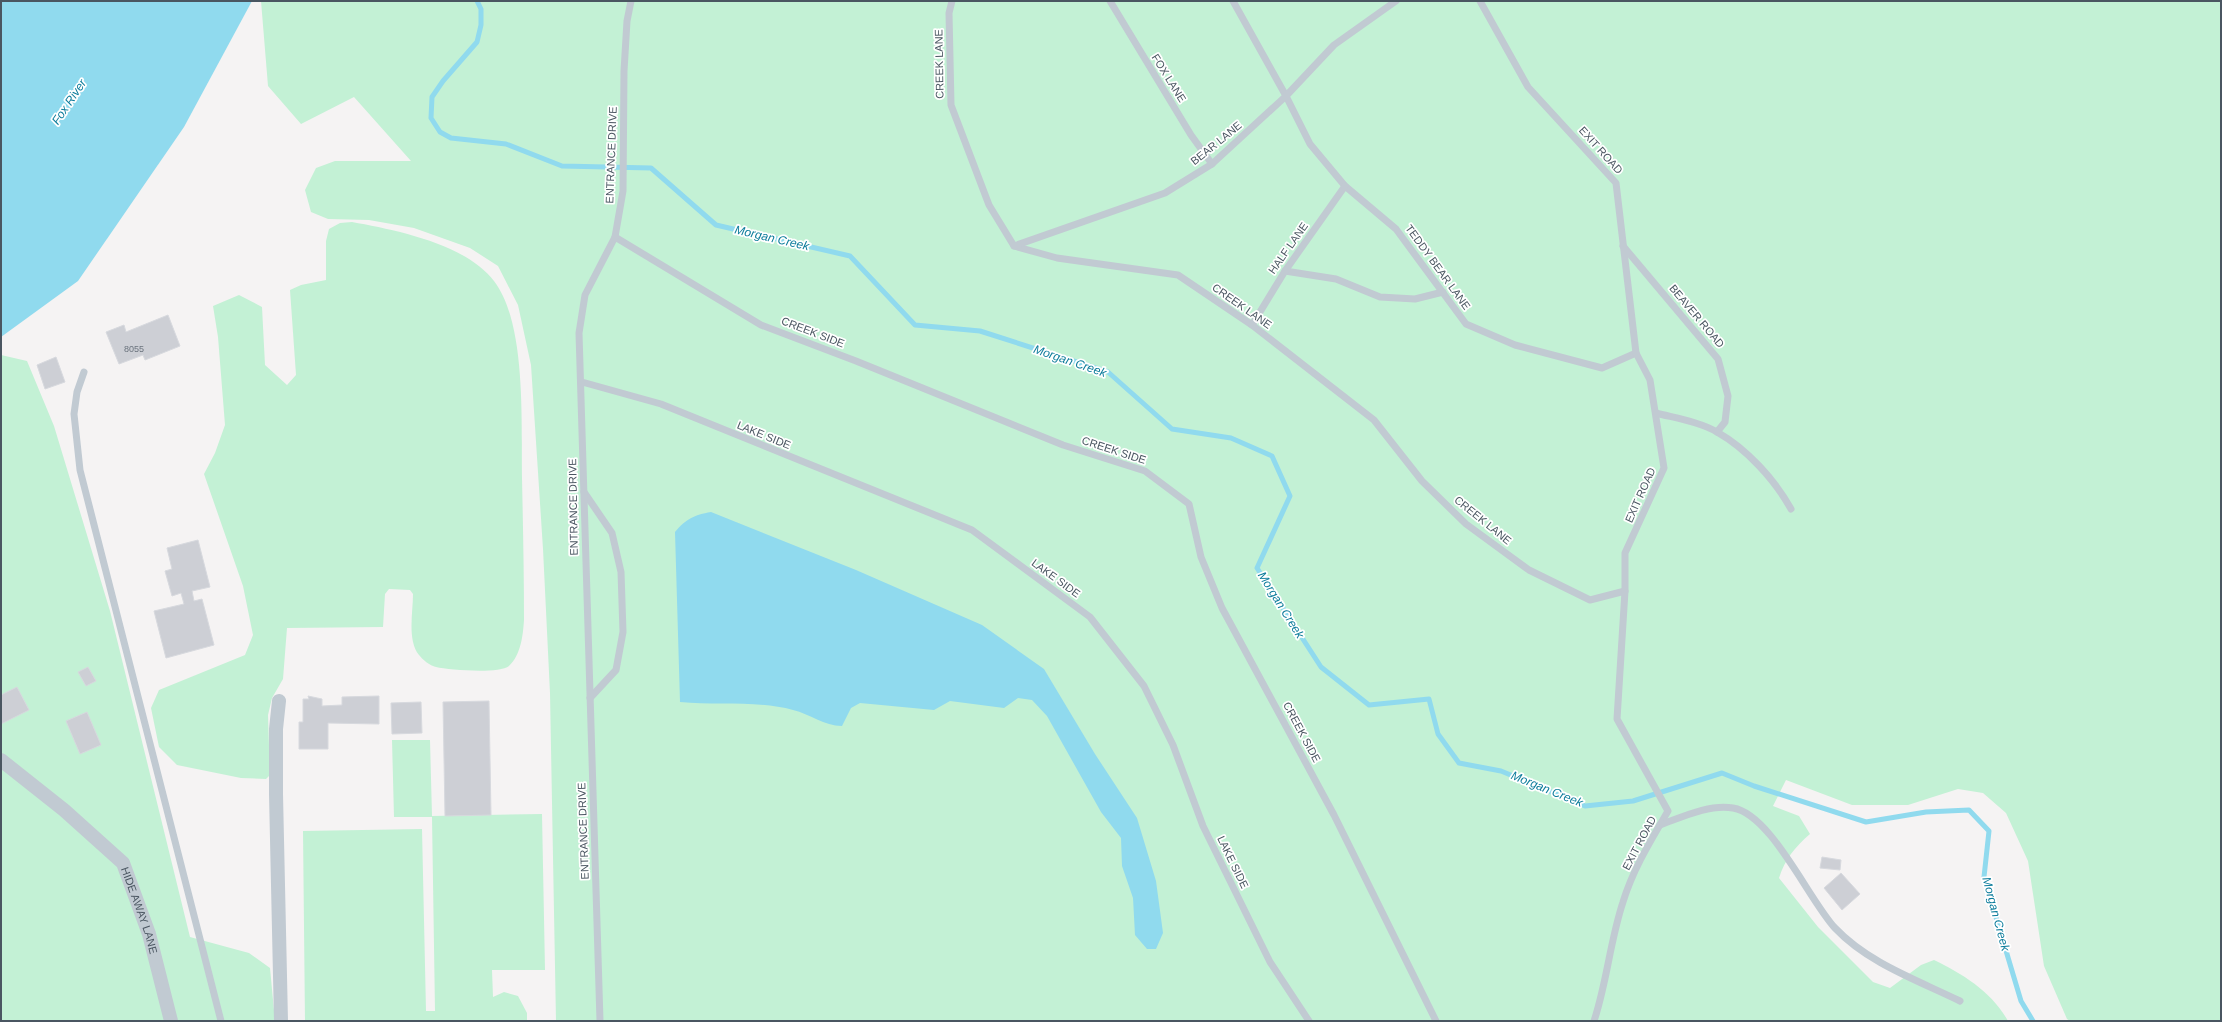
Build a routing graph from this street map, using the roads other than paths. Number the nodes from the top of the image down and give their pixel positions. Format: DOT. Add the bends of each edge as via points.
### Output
graph roads {
  1 [pos="631,1"];
  2 [pos="952,1"];
  3 [pos="1110,1"];
  4 [pos="1234,1"];
  5 [pos="1396,1"];
  6 [pos="1480,1"];
  7 [pos="1286,96"];
  8 [pos="1212,164"];
  9 [pos="1346,186"];
  10 [pos="615,237"];
  11 [pos="1014,246"];
  12 [pos="1623,246"];
  13 [pos="1285,271"];
  14 [pos="1443,292"];
  15 [pos="1252,325"];
  16 [pos="1636,353"];
  17 [pos="84,372"];
  18 [pos="582,382"];
  19 [pos="1656,413"];
  20 [pos="1717,432"];
  21 [pos="584,492"];
  22 [pos="1791,509"];
  23 [pos="1625,591"];
  24 [pos="590,698"];
  25 [pos="279,701"];
  26 [pos="1,760"];
  27 [pos="1660,824"];
  28 [pos="1960,1001"];
  29 [pos="171,1021"];
  30 [pos="221,1021"];
  31 [pos="281,1021"];
  32 [pos="600,1021"];
  33 [pos="1309,1021"];
  34 [pos="1436,1021"];
  35 [pos="1594,1021"];
  1 -- 10 [label="lane, ENTRANCE DRIVE" via="624,64 622,191"];
  2 -- 11 [label="lane, CREEK LANE" via="949,13 951,105 989,205"];
  3 -- 8 [label="lane, FOX LANE" via="1191,135"];
  4 -- 7 [label="lane, TEDDY BEAR LANE"];
  5 -- 7 [label="lane, BEAR LANE" via="1334,45"];
  6 -- 12 [label="lane, EXIT ROAD" via="1528,87 1616,183"];
  7 -- 8 [label="lane, BEAR LANE"];
  7 -- 9 [label="lane, TEDDY BEAR LANE" via="1310,144"];
  8 -- 11 [label="lane, BEAR LANE" via="1165,193"];
  9 -- 13 [label="lane, HALF LANE"];
  9 -- 14 [label="lane, TEDDY BEAR LANE" via="1396,229"];
  10 -- 18 [label="lane, ENTRANCE DRIVE" via="585,295 579,333"];
  10 -- 34 [label="lane, CREEK SIDE" via="761,324 1063,445 1145,471 1189,504 1201,557 1222,608 1334,815"];
  11 -- 15 [label="lane, CREEK LANE" via="1057,258 1178,275"];
  12 -- 16 [label="lane, EXIT ROAD"];
  12 -- 20 [label="lane, BEAVER ROAD" via="1718,359 1728,396 1725,422"];
  13 -- 14 [label="lane" via="1336,279 1380,297 1415,299"];
  13 -- 15 [label="lane, HALF LANE"];
  14 -- 16 [label="lane, TEDDY BEAR LANE" via="1466,324 1514,345 1602,368"];
  15 -- 23 [label="lane, CREEK LANE" via="1374,420 1427,486 1466,524 1528,570 1590,600"];
  16 -- 19 [label="lane, EXIT ROAD" via="1650,380"];
  17 -- 30 [label="lane" via="77,392 74,414 80,470"];
  18 -- 21 [label="lane, ENTRANCE DRIVE"];
  18 -- 33 [label="lane, LAKE SIDE" via="661,404 972,530 1090,617 1144,686 1173,745 1203,826 1270,962"];
  19 -- 20 [label="lane"];
  19 -- 23 [label="lane, EXIT ROAD" via="1664,468 1625,553"];
  20 -- 22 [label="lane" via="1745,454 1780,489"];
  21 -- 24 [label="lane, ENTRANCE DRIVE"];
  21 -- 24 [label="lane" via="612,533 621,572 623,617 616,670"];
  23 -- 27 [label="lane, EXIT ROAD" via="1617,719 1668,811"];
  24 -- 32 [label="lane, ENTRANCE DRIVE"];
  25 -- 31 [label="street" via="276,729 276,794"];
  26 -- 29 [label="street, HIDE AWAY LANE" via="64,810 123,863 149,934"];
  27 -- 28 [label="lane" via="1720,807 1734,808 1746,813 1767,832 1786,856 1834,928 1860,951"];
  27 -- 35 [label="lane, EXIT ROAD" via="1642,855 1622,901 1603,995"];
}
